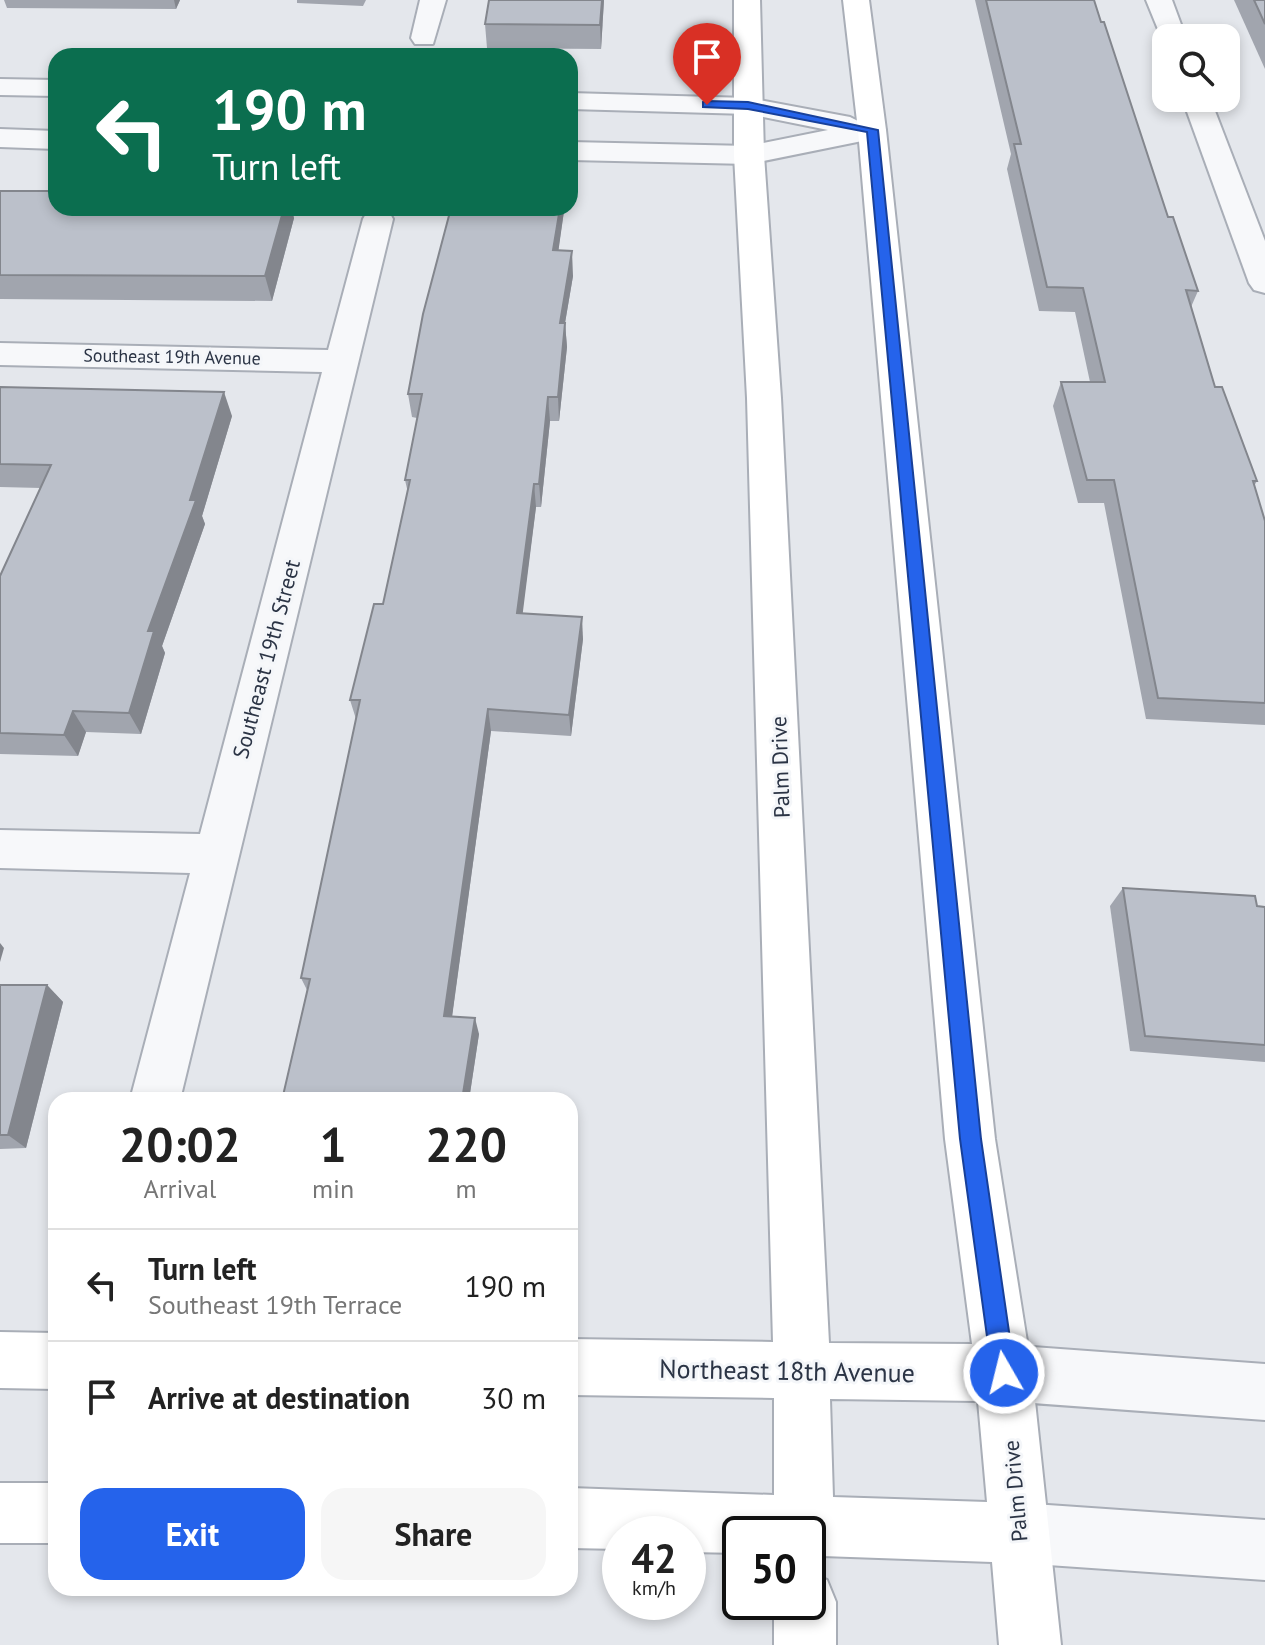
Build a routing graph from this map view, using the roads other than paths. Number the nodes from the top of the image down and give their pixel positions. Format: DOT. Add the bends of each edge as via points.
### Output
graph roads {
  1 [pos="433,0"];
  2 [pos="747,0"];
  3 [pos="856,0"];
  4 [pos="1159,0"];
  5 [pos="1168,24"];
  6 [pos="424,38"];
  7 [pos="0,87"];
  8 [pos="48,88"];
  9 [pos="578,101"];
  10 [pos="748,106"];
  11 [pos="1201,112"];
  12 [pos="872,130"];
  13 [pos="0,138"];
  14 [pos="48,140"];
  15 [pos="578,151"];
  16 [pos="749,155"];
  17 [pos="378,219"];
  18 [pos="1265,283"];
  19 [pos="0,354"];
  20 [pos="343,361"];
  21 [pos="0,849"];
  22 [pos="216,854"];
  23 [pos="157,1092"];
  24 [pos="0,1360"];
  25 [pos="48,1361"];
  26 [pos="578,1367"];
  27 [pos="803,1373"];
  28 [pos="1004,1373"];
  29 [pos="1265,1392"];
  30 [pos="0,1513"];
  31 [pos="48,1513"];
  32 [pos="804,1516"];
  33 [pos="578,1518"];
  34 [pos="722,1525"];
  35 [pos="826,1529"];
  36 [pos="1019,1533"];
  37 [pos="1265,1550"];
  38 [pos="805,1620"];
  39 [pos="805,1645"];
  40 [pos="1030,1645"];
  1 -- 6 [label="street"];
  2 -- 10 [label="main road, Palm Drive"];
  3 -- 12 [label="main road, Palm Drive"];
  4 -- 5 [label="street"];
  7 -- 8 [label="street"];
  9 -- 10 [label="street"];
  10 -- 12 [label="street"];
  10 -- 16 [label="main road, Palm Drive"];
  11 -- 18 [label="street"];
  12 -- 16 [label="street"];
  12 -- 28 [label="main road, Palm Drive" via="970,1139"];
  13 -- 14 [label="street"];
  15 -- 16 [label="street"];
  16 -- 27 [label="main road, Palm Drive" via="764,398"];
  17 -- 20 [label="street, Southeast 19th Street"];
  19 -- 20 [label="street, Southeast 19th Avenue"];
  20 -- 22 [label="street, Southeast 19th Street"];
  21 -- 22 [label="street"];
  22 -- 23 [label="street, Southeast 19th Street"];
  24 -- 25 [label="main road"];
  26 -- 27 [label="main road, Northeast 18th Avenue"];
  27 -- 28 [label="main road, Northeast 18th Avenue"];
  27 -- 32 [label="main road, Palm Drive"];
  28 -- 29 [label="street"];
  28 -- 36 [label="main road, Palm Drive"];
  30 -- 31 [label="main road"];
  33 -- 34 [label="main road"];
  35 -- 36 [label="main road"];
  36 -- 37 [label="street"];
  36 -- 40 [label="main road, Palm Drive"];
  38 -- 39 [label="main road"];
}
